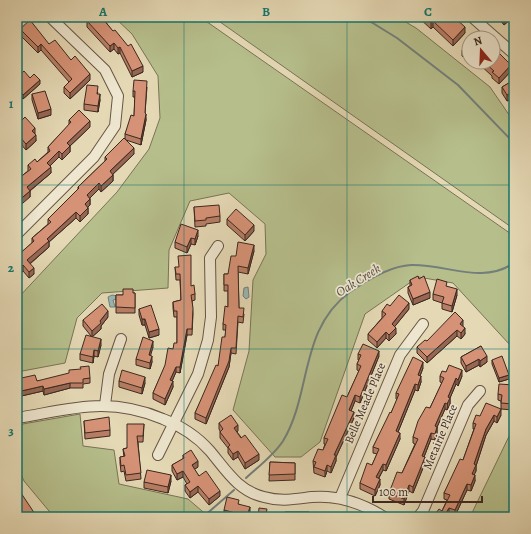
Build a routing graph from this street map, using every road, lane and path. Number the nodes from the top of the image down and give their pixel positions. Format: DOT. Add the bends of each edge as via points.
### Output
graph roads {
  1 [pos="50,17"];
  2 [pos="472,17"];
  3 [pos="514,54"];
  4 [pos="17,234"];
  5 [pos="218,246"];
  6 [pos="423,324"];
  7 [pos="121,339"];
  8 [pos="480,391"];
  9 [pos="105,405"];
  10 [pos="17,418"];
  11 [pos="174,423"];
  12 [pos="158,455"];
  13 [pos="340,498"];
  14 [pos="384,517"];
  15 [pos="418,517"];
  1 -- 4 [label="street" via="105,70 118,96 115,126 94,157"];
  2 -- 3 [label="street"];
  5 -- 11 [label="street" via="210,258 211,317 208,340 198,374"];
  6 -- 13 [label="street, Belle Meade Place" via="400,355"];
  7 -- 9 [label="street" via="109,374"];
  8 -- 15 [label="street, Metairie Place" via="468,405 423,511"];
  9 -- 10 [label="street" via="77,407"];
  9 -- 11 [label="street" via="142,410"];
  11 -- 12 [label="street"];
  11 -- 13 [label="street" via="194,434 225,472 244,488 263,497 285,501 313,497"];
  13 -- 14 [label="street"];
}
